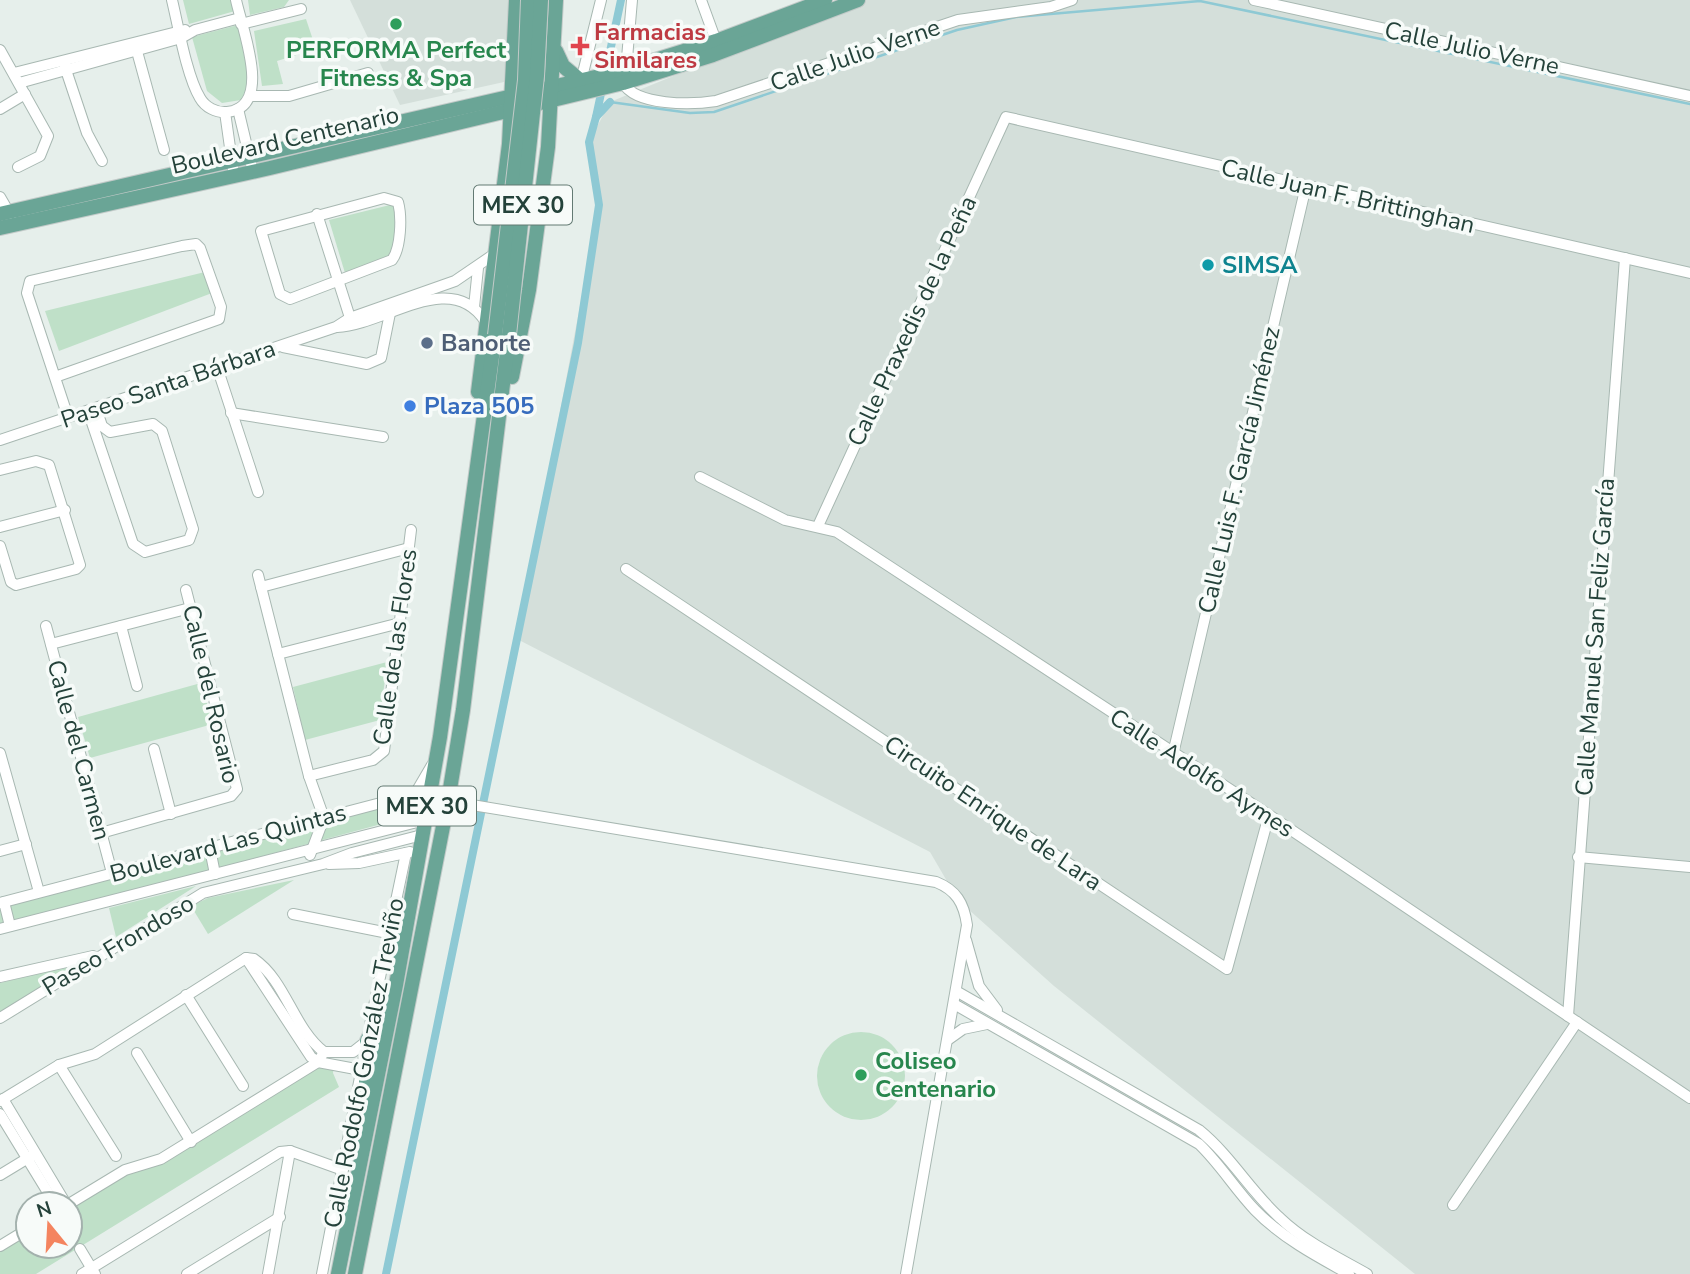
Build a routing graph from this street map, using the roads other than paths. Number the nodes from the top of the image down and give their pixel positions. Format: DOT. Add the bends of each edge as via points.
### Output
graph roads {
  1 [pos="172,0"];
  2 [pos="236,0"];
  3 [pos="516,0"];
  4 [pos="528,0"];
  5 [pos="541,0"];
  6 [pos="556,0"];
  7 [pos="601,0"];
  8 [pos="632,0"];
  9 [pos="701,0"];
  10 [pos="825,0"];
  11 [pos="831,0"];
  12 [pos="858,0"];
  13 [pos="1072,0"];
  14 [pos="1254,0"];
  15 [pos="301,9"];
  16 [pos="241,21"];
  17 [pos="797,23"];
  18 [pos="180,34"];
  19 [pos="135,46"];
  20 [pos="714,48"];
  21 [pos="554,49"];
  22 [pos="0,50"];
  23 [pos="515,58"];
  24 [pos="65,66"];
  25 [pos="368,73"];
  26 [pos="621,77"];
  27 [pos="16,78"];
  28 [pos="584,84"];
  29 [pos="25,94"];
  30 [pos="552,94"];
  31 [pos="251,96"];
  32 [pos="1690,96"];
  33 [pos="512,104"];
  34 [pos="0,109"];
  35 [pos="238,109"];
  36 [pos="225,112"];
  37 [pos="1006,117"];
  38 [pos="474,119"];
  39 [pos="509,141"];
  40 [pos="548,147"];
  41 [pos="164,150"];
  42 [pos="102,162"];
  43 [pos="251,164"];
  44 [pos="18,167"];
  45 [pos="232,169"];
  46 [pos="1306,186"];
  47 [pos="0,197"];
  48 [pos="317,214"];
  49 [pos="8,217"];
  50 [pos="0,228"];
  51 [pos="493,255"];
  52 [pos="1625,258"];
  53 [pos="478,268"];
  54 [pos="1690,273"];
  55 [pos="338,282"];
  56 [pos="474,307"];
  57 [pos="390,313"];
  58 [pos="485,321"];
  59 [pos="351,322"];
  60 [pos="502,335"];
  61 [pos="280,346"];
  62 [pos="216,368"];
  63 [pos="55,377"];
  64 [pos="502,405"];
  65 [pos="92,409"];
  66 [pos="231,413"];
  67 [pos="68,417"];
  68 [pos="383,437"];
  69 [pos="0,440"];
  70 [pos="0,470"];
  71 [pos="700,477"];
  72 [pos="475,480"];
  73 [pos="258,492"];
  74 [pos="65,510"];
  75 [pos="818,526"];
  76 [pos="0,527"];
  77 [pos="411,530"];
  78 [pos="0,546"];
  79 [pos="409,548"];
  80 [pos="626,569"];
  81 [pos="186,590"];
  82 [pos="190,608"];
  83 [pos="400,623"];
  84 [pos="46,626"];
  85 [pos="121,626"];
  86 [pos="51,644"];
  87 [pos="278,654"];
  88 [pos="137,686"];
  89 [pos="154,749"];
  90 [pos="0,753"];
  91 [pos="1173,754"];
  92 [pos="436,756"];
  93 [pos="309,776"];
  94 [pos="415,794"];
  95 [pos="448,801"];
  96 [pos="171,814"];
  97 [pos="1269,816"];
  98 [pos="324,818"];
  99 [pos="418,822"];
  100 [pos="101,833"];
  101 [pos="422,835"];
  102 [pos="26,844"];
  103 [pos="386,844"];
  104 [pos="367,848"];
  105 [pos="210,849"];
  106 [pos="312,850"];
  107 [pos="0,851"];
  108 [pos="413,852"];
  109 [pos="390,856"];
  110 [pos="1578,857"];
  111 [pos="371,860"];
  112 [pos="323,864"];
  113 [pos="1690,867"];
  114 [pos="304,868"];
  115 [pos="112,873"];
  116 [pos="215,874"];
  117 [pos="38,891"];
  118 [pos="2,902"];
  119 [pos="293,914"];
  120 [pos="5,928"];
  121 [pos="388,933"];
  122 [pos="965,937"];
  123 [pos="102,953"];
  124 [pos="0,977"];
  125 [pos="396,985"];
  126 [pos="956,991"];
  127 [pos="186,995"];
  128 [pos="954,1004"];
  129 [pos="1001,1015"];
  130 [pos="0,1018"];
  131 [pos="1573,1019"];
  132 [pos="989,1024"];
  133 [pos="948,1039"];
  134 [pos="367,1041"];
  135 [pos="137,1053"];
  136 [pos="321,1057"];
  137 [pos="59,1065"];
  138 [pos="361,1070"];
  139 [pos="243,1086"];
  140 [pos="1144,1096"];
  141 [pos="1690,1098"];
  142 [pos="1,1100"];
  143 [pos="1136,1106"];
  144 [pos="370,1113"];
  145 [pos="0,1114"];
  146 [pos="191,1142"];
  147 [pos="290,1151"];
  148 [pos="32,1156"];
  149 [pos="116,1156"];
  150 [pos="343,1170"];
  151 [pos="0,1175"];
  152 [pos="48,1190"];
  153 [pos="57,1190"];
  154 [pos="84,1194"];
  155 [pos="1453,1205"];
  156 [pos="280,1217"];
  157 [pos="90,1272"];
  158 [pos="187,1274"];
  159 [pos="268,1274"];
  160 [pos="322,1274"];
  161 [pos="338,1274"];
  162 [pos="355,1274"];
  163 [pos="906,1274"];
  164 [pos="1349,1274"];
  165 [pos="1367,1274"];
  1 -- 18 [label="street"];
  2 -- 16 [label="street"];
  3 -- 23 [label="main road"];
  4 -- 60 [label="main road, MEX 30, bridge"];
  5 -- 60 [label="main road, MEX 30, bridge" via="537,76"];
  6 -- 21 [label="main road"];
  7 -- 28 [label="street"];
  8 -- 26 [label="street"];
  9 -- 20 [label="street"];
  10 -- 20 [label="main road, Boulevard Centenario"];
  11 -- 17 [label="main road" via="806,12"];
  12 -- 17 [label="main road, Boulevard Centenario"];
  13 -- 26 [label="street, Calle Julio Verne" via="958,20 716,101 682,104 638,96"];
  14 -- 32 [label="street, Calle Julio Verne"];
  15 -- 16 [label="street"];
  16 -- 18 [label="street"];
  16 -- 31 [label="street" via="254,82"];
  17 -- 20 [label="main road, Boulevard Centenario" via="729,49"];
  18 -- 19 [label="street"];
  18 -- 36 [label="street" via="200,98 212,110"];
  19 -- 24 [label="street"];
  19 -- 41 [label="street"];
  20 -- 26 [label="main road, Boulevard Centenario"];
  21 -- 23 [label="main road" via="540,65"];
  21 -- 28 [label="main road" via="563,66"];
  21 -- 30 [label="main road"];
  22 -- 27 [label="street"];
  23 -- 33 [label="main road"];
  24 -- 27 [label="street"];
  24 -- 42 [label="street" via="87,133"];
  25 -- 31 [label="street" via="289,96"];
  26 -- 28 [label="main road, Boulevard Centenario"];
  27 -- 29 [label="street"];
  28 -- 30 [label="main road, Boulevard Centenario"];
  29 -- 34 [label="street"];
  29 -- 44 [label="street" via="46,130 47,143 40,156"];
  30 -- 33 [label="main road, Boulevard Centenario"];
  30 -- 40 [label="main road"];
  31 -- 35 [label="street"];
  33 -- 38 [label="main road, Boulevard Centenario"];
  33 -- 39 [label="main road"];
  33 -- 43 [label="main road, Boulevard Centenario"];
  35 -- 36 [label="street"];
  35 -- 43 [label="street"];
  36 -- 45 [label="street"];
  37 -- 46 [label="street, Calle Juan F. Brittinghan"];
  37 -- 75 [label="street, Calle Praxedis de la Peña"];
  38 -- 39 [label="main road" via="494,124"];
  38 -- 43 [label="main road, Boulevard Centenario"];
  39 -- 40 [label="main road" via="529,134"];
  39 -- 51 [label="main road"];
  40 -- 64 [label="main road" via="523,325"];
  43 -- 45 [label="main road, Boulevard Centenario"];
  45 -- 49 [label="main road, Boulevard Centenario"];
  46 -- 52 [label="street, Calle Juan F. Brittinghan"];
  46 -- 91 [label="street, Calle Luis F. García Jiménez"];
  47 -- 49 [label="street"];
  48 -- 55 [label="street"];
  48 -- 55 [label="street" via="264,229 260,235 284,298"];
  48 -- 55 [label="street" via="384,198 398,202 392,260"];
  49 -- 50 [label="main road, Boulevard Centenario"];
  51 -- 53 [label="street, Paseo Santa Bárbara"];
  51 -- 58 [label="main road"];
  52 -- 54 [label="street, Calle Juan F. Brittinghan"];
  52 -- 110 [label="street, Calle Manuel San Feliz García"];
  53 -- 56 [label="street"];
  53 -- 59 [label="street, Paseo Santa Bárbara"];
  55 -- 59 [label="street"];
  56 -- 57 [label="street, Paseo Santa Bárbara" via="445,297"];
  56 -- 58 [label="street"];
  57 -- 59 [label="street, Paseo Santa Bárbara"];
  57 -- 61 [label="street" via="381,358 376,362"];
  58 -- 72 [label="main road"];
  59 -- 61 [label="street, Paseo Santa Bárbara"];
  60 -- 64 [label="main road, MEX 30"];
  60 -- 72 [label="main road, MEX 30"];
  61 -- 62 [label="street, Paseo Santa Bárbara"];
  62 -- 65 [label="street, Paseo Santa Bárbara"];
  62 -- 66 [label="street"];
  63 -- 63 [label="street" via="27,292 30,281 182,246 196,244 200,248 221,307 219,319"];
  63 -- 67 [label="street"];
  64 -- 95 [label="main road, MEX 30"];
  65 -- 65 [label="street" via="133,544 145,552 189,540 192,529 162,431 153,424 110,432"];
  65 -- 67 [label="street, Paseo Santa Bárbara"];
  66 -- 68 [label="street"];
  66 -- 73 [label="street"];
  67 -- 69 [label="street, Paseo Santa Bárbara"];
  70 -- 74 [label="street" via="46,462"];
  71 -- 75 [label="street, Calle Adolfo Aymes" via="785,520"];
  72 -- 92 [label="main road, MEX 30"];
  74 -- 76 [label="street"];
  74 -- 78 [label="street" via="80,559 76,569 16,585"];
  75 -- 91 [label="street, Calle Adolfo Aymes" via="837,532"];
  77 -- 79 [label="street, Calle de las Flores"];
  79 -- 83 [label="street, Calle de las Flores"];
  79 -- 87 [label="street" via="260,581"];
  80 -- 97 [label="street, Circuito Enrique de Lara" via="1227,970"];
  81 -- 82 [label="street, Calle del Rosario"];
  82 -- 85 [label="street"];
  82 -- 96 [label="street, Calle del Rosario" via="237,789 230,796"];
  83 -- 87 [label="street"];
  83 -- 93 [label="street, Calle de las Flores" via="384,751 373,760"];
  84 -- 86 [label="street, Calle del Carmen"];
  85 -- 86 [label="street"];
  85 -- 88 [label="street"];
  86 -- 100 [label="street, Calle del Carmen"];
  87 -- 93 [label="street"];
  89 -- 96 [label="street"];
  90 -- 102 [label="street"];
  91 -- 97 [label="street, Calle Adolfo Aymes"];
  92 -- 94 [label="street"];
  92 -- 99 [label="main road, MEX 30"];
  93 -- 98 [label="street"];
  94 -- 98 [label="street, Boulevard Las Quintas"];
  94 -- 99 [label="street"];
  95 -- 122 [label="street" via="936,882 949,887 965,910"];
  95 -- 162 [label="main road, MEX 30"];
  96 -- 100 [label="street"];
  97 -- 131 [label="street, Calle Adolfo Aymes"];
  98 -- 105 [label="street, Boulevard Las Quintas"];
  98 -- 106 [label="street"];
  99 -- 101 [label="main road, MEX 30"];
  99 -- 106 [label="street, Boulevard Las Quintas"];
  100 -- 115 [label="street, Calle del Carmen"];
  101 -- 103 [label="street, Paseo Frondoso"];
  101 -- 108 [label="main road, MEX 30"];
  102 -- 107 [label="street"];
  102 -- 117 [label="street"];
  103 -- 104 [label="street, Paseo Frondoso"];
  103 -- 109 [label="street"];
  104 -- 111 [label="street"];
  104 -- 112 [label="street, Paseo Frondoso"];
  105 -- 115 [label="street, Boulevard Las Quintas"];
  105 -- 116 [label="street"];
  106 -- 114 [label="street"];
  106 -- 116 [label="street, Boulevard Las Quintas"];
  108 -- 109 [label="street, Paseo Frondoso"];
  108 -- 121 [label="street, Calle Rodolfo González Treviño"];
  108 -- 125 [label="main road, MEX 30"];
  109 -- 111 [label="street, Paseo Frondoso"];
  110 -- 113 [label="street"];
  110 -- 131 [label="street, Calle Manuel San Feliz García"];
  111 -- 112 [label="street, Paseo Frondoso"];
  112 -- 114 [label="street, Paseo Frondoso"];
  114 -- 123 [label="street, Paseo Frondoso" via="203,893"];
  115 -- 117 [label="street, Boulevard Las Quintas"];
  116 -- 120 [label="street, Boulevard Las Quintas"];
  117 -- 118 [label="street, Boulevard Las Quintas"];
  118 -- 120 [label="street"];
  119 -- 121 [label="street"];
  121 -- 134 [label="street, Calle Rodolfo González Treviño"];
  122 -- 126 [label="street"];
  122 -- 129 [label="street" via="979,986"];
  123 -- 124 [label="street"];
  123 -- 130 [label="street, Paseo Frondoso"];
  125 -- 134 [label="main road"];
  125 -- 144 [label="main road, MEX 30"];
  126 -- 128 [label="street"];
  126 -- 129 [label="street"];
  127 -- 136 [label="street" via="246,958 306,1052"];
  127 -- 137 [label="street" via="95,1054"];
  127 -- 139 [label="street"];
  128 -- 132 [label="street"];
  128 -- 133 [label="street"];
  129 -- 140 [label="street"];
  131 -- 141 [label="street, Calle Adolfo Aymes"];
  131 -- 155 [label="street"];
  132 -- 133 [label="street" via="971,1025"];
  132 -- 143 [label="street"];
  133 -- 163 [label="street"];
  134 -- 136 [label="street" via="353,1052"];
  134 -- 138 [label="street, Calle Rodolfo González Treviño"];
  135 -- 146 [label="street"];
  136 -- 138 [label="street"];
  136 -- 146 [label="street"];
  137 -- 142 [label="street"];
  137 -- 149 [label="street"];
  138 -- 144 [label="main road"];
  138 -- 150 [label="street, Calle Rodolfo González Treviño"];
  140 -- 143 [label="street"];
  140 -- 165 [label="street" via="1213,1141 1294,1230"];
  142 -- 148 [label="street"];
  143 -- 164 [label="street" via="1199,1144 1275,1228"];
  144 -- 161 [label="main road, MEX 30"];
  145 -- 148 [label="street"];
  146 -- 154 [label="street" via="161,1159 125,1170"];
  147 -- 150 [label="street"];
  147 -- 156 [label="street"];
  147 -- 157 [label="street" via="280,1152"];
  148 -- 151 [label="street"];
  148 -- 152 [label="street"];
  148 -- 153 [label="street"];
  150 -- 160 [label="street, Calle Rodolfo González Treviño"];
  156 -- 158 [label="street"];
  156 -- 159 [label="street"];
}
